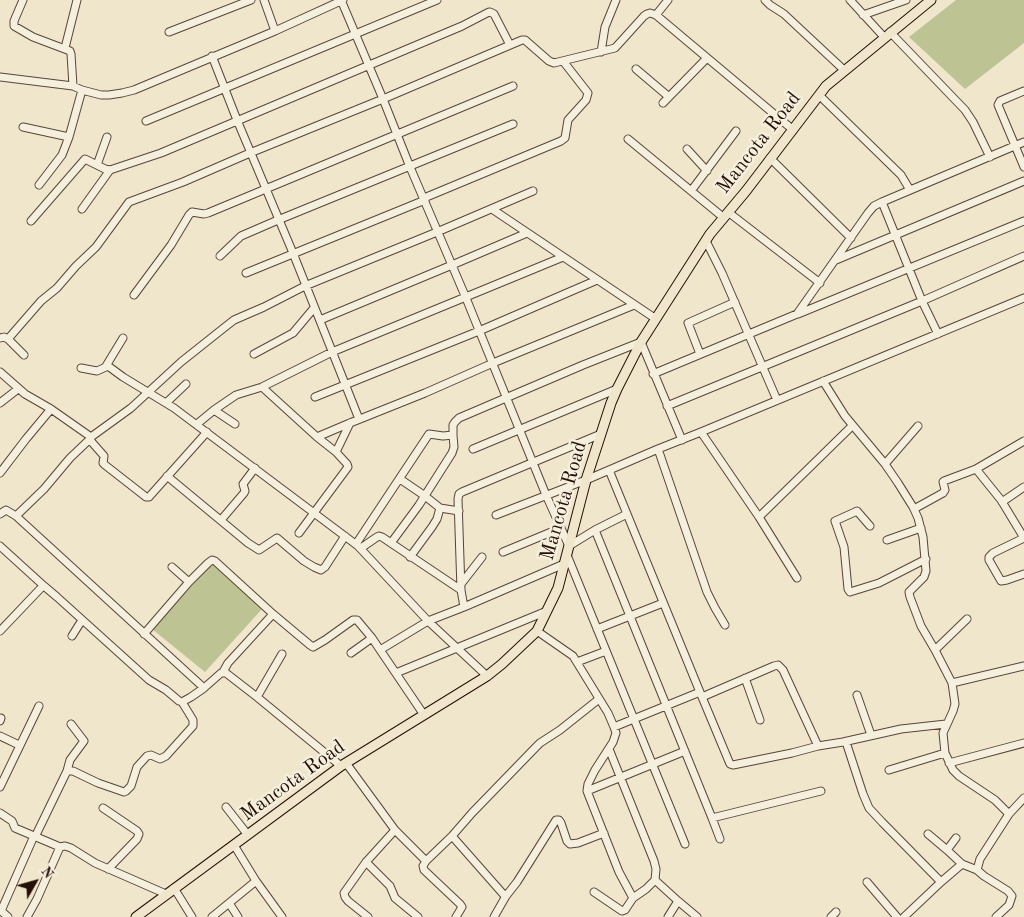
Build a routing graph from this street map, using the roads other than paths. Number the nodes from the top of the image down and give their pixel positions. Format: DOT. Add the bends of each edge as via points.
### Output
graph roads {
  1 [pos="23,0"];
  2 [pos="77,0"];
  3 [pos="251,0"];
  4 [pos="264,0"];
  5 [pos="342,0"];
  6 [pos="437,0"];
  7 [pos="616,0"];
  8 [pos="668,0"];
  9 [pos="765,0"];
  10 [pos="850,0"];
  11 [pos="906,0"];
  12 [pos="931,0"];
  13 [pos="656,15"];
  14 [pos="863,15"];
  15 [pos="275,31"];
  16 [pos="169,32"];
  17 [pos="356,34"];
  18 [pos="887,35"];
  19 [pos="510,44"];
  20 [pos="64,48"];
  21 [pos="601,52"];
  22 [pos="212,56"];
  23 [pos="707,58"];
  24 [pos="563,61"];
  25 [pos="369,66"];
  26 [pos="636,69"];
  27 [pos="844,70"];
  28 [pos="0,76"];
  29 [pos="73,86"];
  30 [pos="513,86"];
  31 [pos="224,88"];
  32 [pos="82,90"];
  33 [pos="1024,91"];
  34 [pos="818,95"];
  35 [pos="669,97"];
  36 [pos="383,99"];
  37 [pos="663,103"];
  38 [pos="237,120"];
  39 [pos="146,121"];
  40 [pos="513,124"];
  41 [pos="23,127"];
  42 [pos="792,129"];
  43 [pos="736,131"];
  44 [pos="396,134"];
  45 [pos="69,137"];
  46 [pos="107,137"];
  47 [pos="628,139"];
  48 [pos="1024,142"];
  49 [pos="1015,146"];
  50 [pos="687,149"];
  51 [pos="250,153"];
  52 [pos="990,157"];
  53 [pos="770,158"];
  54 [pos="97,165"];
  55 [pos="410,167"];
  56 [pos="1024,167"];
  57 [pos="110,170"];
  58 [pos="707,171"];
  59 [pos="1024,181"];
  60 [pos="39,185"];
  61 [pos="266,189"];
  62 [pos="910,190"];
  63 [pos="533,191"];
  64 [pos="691,191"];
  65 [pos="424,199"];
  66 [pos="882,202"];
  67 [pos="82,209"];
  68 [pos="492,209"];
  69 [pos="726,215"];
  70 [pos="31,220"];
  71 [pos="278,220"];
  72 [pos="1024,220"];
  73 [pos="437,232"];
  74 [pos="528,233"];
  75 [pos="896,235"];
  76 [pos="851,238"];
  77 [pos="706,241"];
  78 [pos="293,253"];
  79 [pos="220,256"];
  80 [pos="1024,256"];
  81 [pos="563,257"];
  82 [pos="836,260"];
  83 [pos="452,265"];
  84 [pos="909,268"];
  85 [pos="246,273"];
  86 [pos="597,280"];
  87 [pos="820,283"];
  88 [pos="305,286"];
  89 [pos="134,295"];
  90 [pos="466,298"];
  91 [pos="1024,298"];
  92 [pos="922,301"];
  93 [pos="734,302"];
  94 [pos="634,305"];
  95 [pos="314,308"];
  96 [pos="798,314"];
  97 [pos="656,319"];
  98 [pos="320,320"];
  99 [pos="479,331"];
  100 [pos="749,334"];
  101 [pos="938,334"];
  102 [pos="4,338"];
  103 [pos="123,338"];
  104 [pos="641,342"];
  105 [pos="332,352"];
  106 [pos="24,354"];
  107 [pos="254,354"];
  108 [pos="700,354"];
  109 [pos="492,363"];
  110 [pos="106,366"];
  111 [pos="762,366"];
  112 [pos="81,368"];
  113 [pos="0,372"];
  114 [pos="653,374"];
  115 [pos="823,381"];
  116 [pos="186,384"];
  117 [pos="346,385"];
  118 [pos="262,387"];
  119 [pos="617,388"];
  120 [pos="18,389"];
  121 [pos="148,392"];
  122 [pos="315,397"];
  123 [pos="507,397"];
  124 [pos="777,400"];
  125 [pos="0,403"];
  126 [pos="166,403"];
  127 [pos="667,406"];
  128 [pos="51,409"];
  129 [pos="214,410"];
  130 [pos="359,419"];
  131 [pos="350,423"];
  132 [pos="197,424"];
  133 [pos="235,424"];
  134 [pos="852,426"];
  135 [pos="918,426"];
  136 [pos="519,429"];
  137 [pos="206,432"];
  138 [pos="702,432"];
  139 [pos="601,434"];
  140 [pos="453,435"];
  141 [pos="90,438"];
  142 [pos="317,438"];
  143 [pos="682,440"];
  144 [pos="1024,442"];
  145 [pos="658,448"];
  146 [pos="473,449"];
  147 [pos="336,452"];
  148 [pos="534,462"];
  149 [pos="885,464"];
  150 [pos="255,468"];
  151 [pos="976,469"];
  152 [pos="609,470"];
  153 [pos="0,473"];
  154 [pos="167,476"];
  155 [pos="400,479"];
  156 [pos="586,480"];
  157 [pos="1024,487"];
  158 [pos="546,495"];
  159 [pos="425,496"];
  160 [pos="1002,502"];
  161 [pos="440,508"];
  162 [pos="914,510"];
  163 [pos="459,511"];
  164 [pos="314,512"];
  165 [pos="0,514"];
  166 [pos="627,514"];
  167 [pos="496,515"];
  168 [pos="16,516"];
  169 [pos="759,517"];
  170 [pos="221,520"];
  171 [pos="368,526"];
  172 [pos="870,526"];
  173 [pos="561,528"];
  174 [pos="921,528"];
  175 [pos="595,530"];
  176 [pos="299,533"];
  177 [pos="346,536"];
  178 [pos="379,536"];
  179 [pos="1024,538"];
  180 [pos="887,540"];
  181 [pos="391,543"];
  182 [pos="0,546"];
  183 [pos="359,546"];
  184 [pos="568,550"];
  185 [pos="503,552"];
  186 [pos="410,557"];
  187 [pos="482,557"];
  188 [pos="926,559"];
  189 [pos="564,564"];
  190 [pos="172,567"];
  191 [pos="1024,574"];
  192 [pos="797,578"];
  193 [pos="189,582"];
  194 [pos="44,586"];
  195 [pos="461,587"];
  196 [pos="663,603"];
  197 [pos="464,607"];
  198 [pos="547,611"];
  199 [pos="273,614"];
  200 [pos="629,616"];
  201 [pos="967,619"];
  202 [pos="82,620"];
  203 [pos="428,622"];
  204 [pos="725,625"];
  205 [pos="597,629"];
  206 [pos="0,631"];
  207 [pos="537,631"];
  208 [pos="144,634"];
  209 [pos="72,636"];
  210 [pos="372,638"];
  211 [pos="456,648"];
  212 [pos="380,650"];
  213 [pos="935,650"];
  214 [pos="606,651"];
  215 [pos="351,653"];
  216 [pos="282,654"];
  217 [pos="577,662"];
  218 [pos="1024,666"];
  219 [pos="223,672"];
  220 [pos="396,673"];
  221 [pos="486,676"];
  222 [pos="745,678"];
  223 [pos="952,683"];
  224 [pos="204,688"];
  225 [pos="701,694"];
  226 [pos="857,695"];
  227 [pos="257,697"];
  228 [pos="599,699"];
  229 [pos="182,702"];
  230 [pos="666,705"];
  231 [pos="39,706"];
  232 [pos="424,715"];
  233 [pos="634,719"];
  234 [pos="760,720"];
  235 [pos="71,724"];
  236 [pos="946,724"];
  237 [pos="614,727"];
  238 [pos="871,735"];
  239 [pos="0,736"];
  240 [pos="846,742"];
  241 [pos="1024,743"];
  242 [pos="20,745"];
  243 [pos="818,746"];
  244 [pos="609,749"];
  245 [pos="685,751"];
  246 [pos="945,753"];
  247 [pos="949,762"];
  248 [pos="653,764"];
  249 [pos="343,765"];
  250 [pos="889,770"];
  251 [pos="66,771"];
  252 [pos="621,777"];
  253 [pos="0,787"];
  254 [pos="587,791"];
  255 [pos="821,791"];
  256 [pos="1024,798"];
  257 [pos="226,807"];
  258 [pos="103,808"];
  259 [pos="0,812"];
  260 [pos="1009,814"];
  261 [pos="712,818"];
  262 [pos="395,830"];
  263 [pos="604,833"];
  264 [pos="928,834"];
  265 [pos="34,836"];
  266 [pos="248,836"];
  267 [pos="452,836"];
  268 [pos="956,838"];
  269 [pos="720,839"];
  270 [pos="685,844"];
  271 [pos="234,845"];
  272 [pos="60,847"];
  273 [pos="947,850"];
  274 [pos="426,861"];
  275 [pos="366,862"];
  276 [pos="962,864"];
  277 [pos="108,869"];
  278 [pos="976,870"];
  279 [pos="655,880"];
  280 [pos="256,882"];
  281 [pos="867,882"];
  282 [pos="941,882"];
  283 [pos="174,888"];
  284 [pos="594,892"];
  285 [pos="166,894"];
  286 [pos="506,896"];
  287 [pos="633,898"];
  288 [pos="678,901"];
  289 [pos="229,903"];
  290 [pos="0,910"];
  291 [pos="8,917"];
  292 [pos="27,917"];
  293 [pos="136,917"];
  294 [pos="192,917"];
  295 [pos="212,917"];
  296 [pos="238,917"];
  297 [pos="282,917"];
  298 [pos="368,917"];
  299 [pos="418,917"];
  300 [pos="456,917"];
  301 [pos="494,917"];
  302 [pos="668,917"];
  303 [pos="697,917"];
  304 [pos="897,917"];
  305 [pos="904,917"];
  306 [pos="996,917"];
  1 -- 20 [label="street" via="13,24 15,28"];
  2 -- 20 [label="street"];
  3 -- 16 [label="street"];
  4 -- 15 [label="street"];
  5 -- 15 [label="street"];
  5 -- 17 [label="street"];
  6 -- 17 [label="street"];
  7 -- 21 [label="street" via="605,27"];
  8 -- 13 [label="street"];
  9 -- 27 [label="street"];
  10 -- 14 [label="street"];
  11 -- 14 [label="street"];
  12 -- 18 [label="main road, Mancota Road"];
  13 -- 21 [label="street" via="647,14 617,47"];
  13 -- 23 [label="street"];
  14 -- 18 [label="street"];
  15 -- 22 [label="street"];
  17 -- 25 [label="street"];
  17 -- 31 [label="street"];
  18 -- 27 [label="main road, Mancota Road"];
  18 -- 52 [label="street" via="966,110"];
  19 -- 24 [label="street" via="525,40 550,63"];
  19 -- 25 [label="street" via="494,14 488,12"];
  19 -- 36 [label="street"];
  20 -- 29 [label="street" via="72,54"];
  21 -- 24 [label="street"];
  22 -- 31 [label="street"];
  22 -- 32 [label="street" via="134,90 109,95"];
  23 -- 35 [label="street"];
  23 -- 42 [label="street"];
  24 -- 65 [label="street" via="588,94 568,120 566,138"];
  25 -- 36 [label="street"];
  25 -- 38 [label="street"];
  26 -- 35 [label="street"];
  27 -- 34 [label="main road, Mancota Road"];
  28 -- 29 [label="street"];
  29 -- 32 [label="street"];
  30 -- 44 [label="street"];
  31 -- 38 [label="street"];
  31 -- 39 [label="street"];
  32 -- 45 [label="street"];
  33 -- 49 [label="street" via="998,104"];
  34 -- 42 [label="main road, Mancota Road"];
  34 -- 62 [label="street" via="900,175"];
  35 -- 37 [label="street"];
  36 -- 44 [label="street"];
  36 -- 51 [label="street"];
  38 -- 51 [label="street"];
  38 -- 57 [label="street" via="206,135"];
  40 -- 55 [label="street"];
  41 -- 45 [label="street"];
  42 -- 53 [label="main road, Mancota Road"];
  43 -- 58 [label="street"];
  44 -- 55 [label="street"];
  44 -- 61 [label="street"];
  45 -- 60 [label="street" via="62,155"];
  46 -- 54 [label="street"];
  47 -- 64 [label="street"];
  48 -- 49 [label="street"];
  49 -- 52 [label="street"];
  49 -- 56 [label="street"];
  50 -- 58 [label="street"];
  51 -- 61 [label="street"];
  51 -- 102 [label="street" via="129,202 96,246"];
  52 -- 62 [label="street"];
  53 -- 69 [label="main road, Mancota Road"];
  53 -- 76 [label="street"];
  54 -- 57 [label="street"];
  54 -- 70 [label="street" via="85,159 82,161"];
  55 -- 65 [label="street"];
  55 -- 71 [label="street"];
  57 -- 67 [label="street"];
  58 -- 64 [label="street"];
  59 -- 75 [label="street"];
  61 -- 71 [label="street"];
  61 -- 89 [label="street" via="208,213 192,212"];
  62 -- 66 [label="street"];
  63 -- 68 [label="street"];
  64 -- 69 [label="street"];
  65 -- 73 [label="street"];
  65 -- 78 [label="street"];
  66 -- 75 [label="street"];
  66 -- 76 [label="street" via="871,209"];
  68 -- 73 [label="street"];
  68 -- 74 [label="street"];
  69 -- 77 [label="main road, Mancota Road"];
  69 -- 87 [label="street"];
  71 -- 78 [label="street"];
  71 -- 79 [label="street" via="241,236"];
  72 -- 84 [label="street"];
  73 -- 83 [label="street"];
  73 -- 88 [label="street"];
  74 -- 81 [label="street"];
  74 -- 83 [label="street"];
  75 -- 82 [label="street"];
  75 -- 84 [label="street"];
  76 -- 82 [label="street"];
  77 -- 93 [label="street"];
  77 -- 97 [label="main road, Mancota Road"];
  78 -- 85 [label="street"];
  78 -- 88 [label="street"];
  80 -- 92 [label="street"];
  81 -- 86 [label="street"];
  81 -- 90 [label="street"];
  82 -- 87 [label="street"];
  83 -- 90 [label="street"];
  83 -- 98 [label="street"];
  84 -- 92 [label="street"];
  84 -- 96 [label="street"];
  86 -- 94 [label="street"];
  86 -- 99 [label="street"];
  87 -- 96 [label="street"];
  88 -- 95 [label="street"];
  88 -- 121 [label="street" via="234,320"];
  90 -- 99 [label="street"];
  90 -- 105 [label="street"];
  91 -- 101 [label="street"];
  92 -- 101 [label="street"];
  92 -- 111 [label="street"];
  93 -- 100 [label="street"];
  93 -- 108 [label="street" via="688,322"];
  94 -- 97 [label="street"];
  94 -- 109 [label="street"];
  95 -- 98 [label="street"];
  95 -- 107 [label="street" via="293,333"];
  96 -- 100 [label="street"];
  97 -- 104 [label="main road, Mancota Road"];
  98 -- 105 [label="street"];
  99 -- 109 [label="street"];
  99 -- 117 [label="street"];
  100 -- 108 [label="street"];
  100 -- 111 [label="street"];
  101 -- 115 [label="street"];
  102 -- 106 [label="street"];
  103 -- 110 [label="street"];
  104 -- 114 [label="street"];
  104 -- 119 [label="main road, Mancota Road"];
  104 -- 123 [label="street"];
  105 -- 117 [label="street"];
  105 -- 118 [label="street"];
  108 -- 114 [label="street"];
  109 -- 123 [label="street"];
  109 -- 130 [label="street"];
  110 -- 112 [label="street" via="97,371"];
  110 -- 121 [label="street"];
  111 -- 124 [label="street"];
  111 -- 127 [label="street"];
  113 -- 120 [label="street"];
  114 -- 127 [label="street"];
  115 -- 124 [label="street"];
  115 -- 134 [label="street"];
  116 -- 126 [label="street"];
  117 -- 122 [label="street"];
  117 -- 130 [label="street"];
  118 -- 129 [label="street" via="236,396"];
  118 -- 142 [label="street"];
  119 -- 136 [label="street"];
  119 -- 139 [label="main road, Mancota Road"];
  120 -- 125 [label="street"];
  120 -- 128 [label="street"];
  121 -- 126 [label="street"];
  121 -- 141 [label="street"];
  123 -- 136 [label="street"];
  123 -- 140 [label="street" via="456,420"];
  124 -- 138 [label="street"];
  126 -- 132 [label="street"];
  127 -- 143 [label="street"];
  128 -- 141 [label="street"];
  128 -- 153 [label="street"];
  129 -- 132 [label="street"];
  129 -- 133 [label="street"];
  130 -- 131 [label="street"];
  131 -- 142 [label="street"];
  131 -- 147 [label="street"];
  132 -- 137 [label="street"];
  134 -- 149 [label="street"];
  134 -- 169 [label="street"];
  135 -- 149 [label="street"];
  136 -- 146 [label="street"];
  136 -- 148 [label="street"];
  137 -- 150 [label="street"];
  137 -- 154 [label="street"];
  138 -- 143 [label="street"];
  138 -- 169 [label="street"];
  139 -- 148 [label="street"];
  139 -- 156 [label="main road, Mancota Road"];
  140 -- 155 [label="street" via="429,434"];
  140 -- 159 [label="street" via="452,453"];
  141 -- 154 [label="street" via="104,456 103,463 146,497 151,496"];
  141 -- 168 [label="street"];
  142 -- 147 [label="street"];
  143 -- 145 [label="street"];
  144 -- 151 [label="street"];
  145 -- 152 [label="street"];
  145 -- 204 [label="street" via="707,592"];
  147 -- 164 [label="street" via="348,467"];
  148 -- 158 [label="street"];
  148 -- 163 [label="street" via="462,492 458,499"];
  149 -- 162 [label="street"];
  150 -- 164 [label="street"];
  150 -- 170 [label="street" via="243,484 244,493"];
  151 -- 160 [label="street"];
  151 -- 162 [label="street" via="944,480 942,494"];
  152 -- 156 [label="street"];
  152 -- 166 [label="street"];
  154 -- 170 [label="street"];
  155 -- 159 [label="street"];
  155 -- 171 [label="street"];
  156 -- 158 [label="street"];
  156 -- 184 [label="main road, Mancota Road"];
  157 -- 160 [label="street"];
  158 -- 167 [label="street"];
  158 -- 173 [label="street"];
  159 -- 161 [label="street"];
  159 -- 181 [label="street"];
  160 -- 179 [label="street"];
  161 -- 163 [label="street"];
  161 -- 186 [label="street" via="437,520"];
  162 -- 174 [label="street"];
  163 -- 195 [label="street"];
  164 -- 176 [label="street"];
  164 -- 177 [label="street"];
  165 -- 168 [label="street" via="6,510"];
  166 -- 175 [label="street"];
  166 -- 196 [label="street"];
  168 -- 208 [label="street"];
  169 -- 192 [label="street"];
  170 -- 177 [label="street" via="257,550 277,538 319,569 325,567"];
  171 -- 178 [label="street"];
  171 -- 183 [label="street"];
  172 -- 188 [label="street" via="858,511 836,521 844,547 850,592 879,583"];
  173 -- 184 [label="street"];
  173 -- 185 [label="street"];
  174 -- 180 [label="street"];
  174 -- 188 [label="street"];
  175 -- 184 [label="street"];
  175 -- 200 [label="street"];
  177 -- 183 [label="street"];
  178 -- 181 [label="street"];
  178 -- 183 [label="street"];
  179 -- 191 [label="street" via="989,557 1002,581"];
  181 -- 186 [label="street"];
  182 -- 194 [label="street"];
  183 -- 203 [label="street"];
  184 -- 189 [label="main road, Mancota Road"];
  184 -- 205 [label="street"];
  186 -- 195 [label="street"];
  187 -- 195 [label="street"];
  188 -- 213 [label="street" via="924,578 909,592 921,626"];
  189 -- 197 [label="street"];
  189 -- 198 [label="main road, Mancota Road" via="558,588"];
  190 -- 193 [label="street"];
  193 -- 199 [label="street" via="212,560"];
  193 -- 208 [label="street"];
  194 -- 202 [label="street"];
  194 -- 206 [label="street"];
  195 -- 197 [label="street"];
  196 -- 200 [label="street"];
  196 -- 225 [label="street"];
  197 -- 203 [label="street"];
  198 -- 207 [label="main road, Mancota Road"];
  198 -- 211 [label="street"];
  199 -- 210 [label="street" via="313,647 354,619"];
  199 -- 219 [label="street"];
  200 -- 205 [label="street"];
  200 -- 230 [label="street"];
  201 -- 213 [label="street"];
  202 -- 209 [label="street"];
  202 -- 229 [label="street" via="149,680"];
  203 -- 211 [label="street"];
  203 -- 212 [label="street"];
  205 -- 214 [label="street"];
  207 -- 217 [label="street"];
  207 -- 221 [label="main road, Mancota Road"];
  208 -- 224 [label="street"];
  210 -- 212 [label="street"];
  210 -- 215 [label="street"];
  211 -- 220 [label="street"];
  211 -- 221 [label="street"];
  212 -- 220 [label="street"];
  213 -- 223 [label="street"];
  214 -- 217 [label="street"];
  214 -- 233 [label="street"];
  216 -- 227 [label="street"];
  217 -- 228 [label="street"];
  218 -- 223 [label="street"];
  219 -- 224 [label="street"];
  219 -- 227 [label="street"];
  220 -- 232 [label="street"];
  221 -- 232 [label="main road, Mancota Road"];
  222 -- 225 [label="street"];
  222 -- 234 [label="street"];
  222 -- 243 [label="street" via="774,666 781,667"];
  223 -- 236 [label="street" via="955,704"];
  224 -- 229 [label="street"];
  225 -- 230 [label="street"];
  225 -- 243 [label="street" via="730,764"];
  226 -- 238 [label="street"];
  227 -- 249 [label="street"];
  228 -- 237 [label="street"];
  228 -- 267 [label="street" via="540,743"];
  229 -- 251 [label="street" via="193,726 163,758 149,755 143,759 126,792"];
  230 -- 233 [label="street"];
  230 -- 245 [label="street"];
  231 -- 242 [label="street"];
  232 -- 249 [label="main road, Mancota Road"];
  233 -- 237 [label="street"];
  233 -- 248 [label="street"];
  235 -- 251 [label="street" via="84,740"];
  236 -- 238 [label="street" via="901,728"];
  236 -- 246 [label="street" via="943,733"];
  237 -- 244 [label="street" via="616,734"];
  238 -- 240 [label="street"];
  239 -- 242 [label="street"];
  240 -- 243 [label="street"];
  240 -- 282 [label="street" via="869,808"];
  241 -- 247 [label="street"];
  242 -- 253 [label="street"];
  244 -- 252 [label="street"];
  244 -- 254 [label="street" via="595,770"];
  245 -- 248 [label="street"];
  245 -- 261 [label="street"];
  246 -- 247 [label="street"];
  246 -- 250 [label="street"];
  247 -- 260 [label="street" via="959,776 995,800"];
  248 -- 252 [label="street"];
  248 -- 270 [label="street"];
  249 -- 262 [label="street"];
  249 -- 266 [label="main road, Mancota Road"];
  251 -- 265 [label="street"];
  252 -- 254 [label="street"];
  252 -- 279 [label="street" via="654,861"];
  254 -- 263 [label="street"];
  255 -- 261 [label="street"];
  256 -- 260 [label="street"];
  257 -- 266 [label="street"];
  258 -- 277 [label="street" via="139,834"];
  259 -- 265 [label="street" via="12,821 15,828"];
  260 -- 278 [label="street"];
  261 -- 269 [label="street"];
  262 -- 274 [label="street"];
  262 -- 275 [label="street"];
  263 -- 286 [label="street" via="569,844 561,823 556,820"];
  263 -- 287 [label="street"];
  264 -- 273 [label="street"];
  265 -- 272 [label="street"];
  265 -- 290 [label="street"];
  266 -- 271 [label="main road, Mancota Road"];
  267 -- 274 [label="street"];
  267 -- 286 [label="street"];
  268 -- 273 [label="street"];
  271 -- 280 [label="street"];
  271 -- 283 [label="main road, Mancota Road"];
  272 -- 277 [label="street" via="72,848"];
  272 -- 292 [label="street"];
  273 -- 276 [label="street"];
  274 -- 300 [label="street" via="424,870 462,907"];
  275 -- 298 [label="street" via="344,893 348,901"];
  275 -- 299 [label="street" via="390,886 395,898"];
  276 -- 278 [label="street"];
  276 -- 282 [label="street"];
  277 -- 285 [label="street"];
  278 -- 306 [label="street" via="1012,896 1009,905"];
  279 -- 287 [label="street"];
  279 -- 288 [label="street"];
  280 -- 289 [label="street"];
  280 -- 297 [label="street"];
  281 -- 304 [label="street"];
  282 -- 305 [label="street"];
  283 -- 285 [label="main road, Mancota Road"];
  283 -- 294 [label="street"];
  284 -- 287 [label="street" via="622,911"];
  285 -- 293 [label="main road, Mancota Road"];
  286 -- 301 [label="street"];
  288 -- 302 [label="street"];
  288 -- 303 [label="street"];
  289 -- 295 [label="street"];
  289 -- 296 [label="street"];
  290 -- 291 [label="street"];
}
